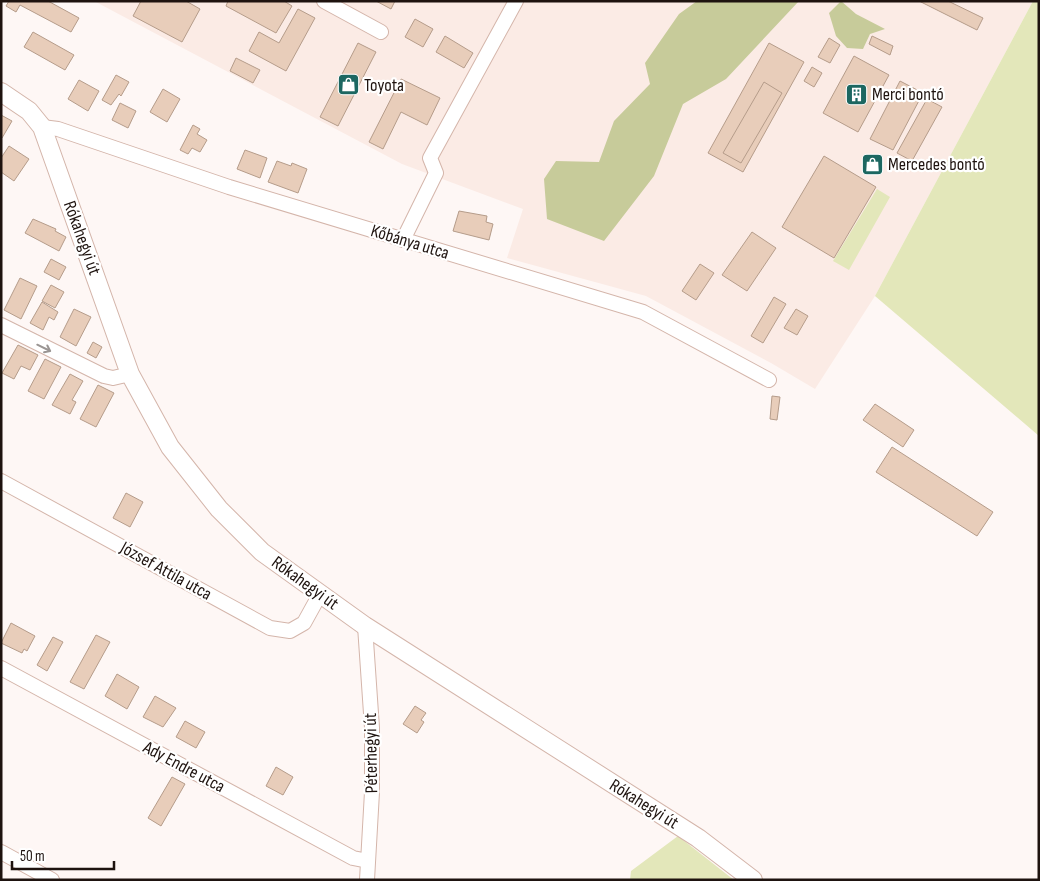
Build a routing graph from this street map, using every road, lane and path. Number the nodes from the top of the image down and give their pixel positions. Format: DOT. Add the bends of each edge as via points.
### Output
graph roads {
  1 [pos="324,1"];
  2 [pos="516,1"];
  3 [pos="381,32"];
  4 [pos="1,92"];
  5 [pos="42,127"];
  6 [pos="403,240"];
  7 [pos="1,325"];
  8 [pos="130,374"];
  9 [pos="769,380"];
  10 [pos="1,480"];
  11 [pos="320,594"];
  12 [pos="365,626"];
  13 [pos="1,668"];
  14 [pos="1,852"];
  15 [pos="368,861"];
  16 [pos="52,880"];
  17 [pos="367,880"];
  18 [pos="752,880"];
  1 -- 3 [label="street"];
  2 -- 6 [label="street" via="430,158 436,173"];
  4 -- 5 [label="street" via="30,111"];
  5 -- 6 [label="street, Kőbánya utca" via="58,129 229,187"];
  5 -- 8 [label="street, Rókahegyi út"];
  6 -- 9 [label="street, Kőbánya utca" via="643,312"];
  7 -- 8 [label="street, one-way" via="104,376 113,378"];
  8 -- 11 [label="street, Rókahegyi út" via="170,447 219,509 262,552"];
  10 -- 11 [label="street, József Attila utca" via="270,628 290,631 304,623"];
  11 -- 12 [label="street, Rókahegyi út"];
  12 -- 15 [label="street, Péterhegyi út" via="372,728"];
  12 -- 18 [label="street, Rókahegyi út" via="698,838"];
  13 -- 15 [label="street, Ady Endre utca" via="353,858"];
  14 -- 16 [label="street"];
  15 -- 17 [label="street, Péterhegyi út"];
}
